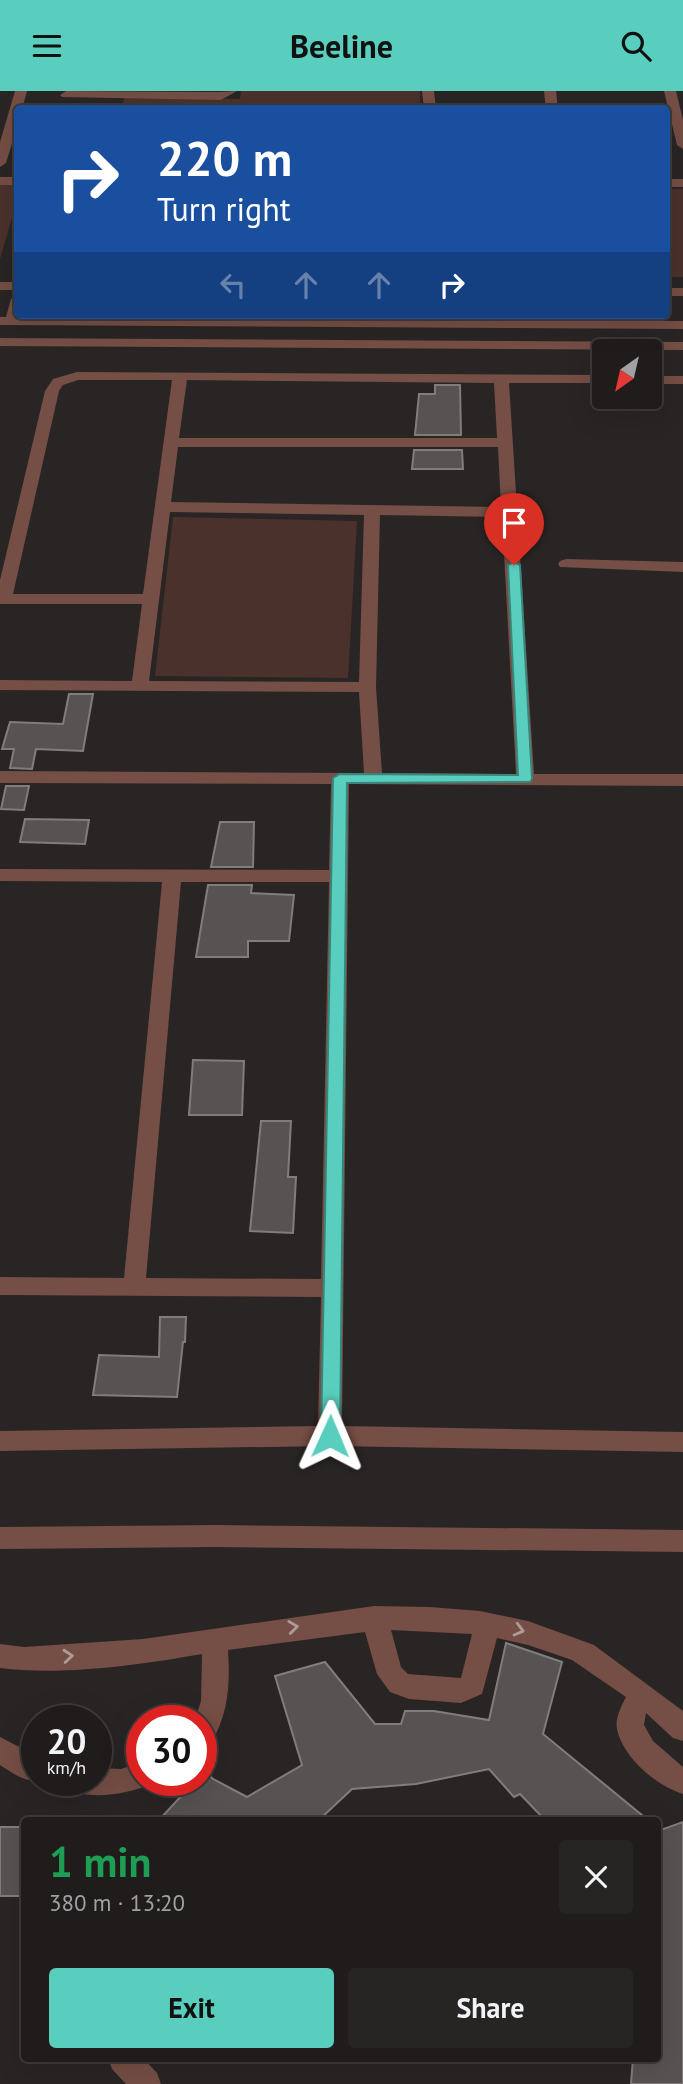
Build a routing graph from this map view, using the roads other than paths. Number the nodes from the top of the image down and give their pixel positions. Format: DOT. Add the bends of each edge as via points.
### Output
graph roads {
  1 [pos="232,91"];
  2 [pos="670,91"];
  3 [pos="66,93"];
  4 [pos="115,93"];
  5 [pos="14,111"];
  6 [pos="681,130"];
  7 [pos="4,139"];
  8 [pos="683,145"];
  9 [pos="0,163"];
  10 [pos="0,307"];
  11 [pos="13,311"];
  12 [pos="396,319"];
  13 [pos="683,325"];
  14 [pos="0,342"];
  15 [pos="683,346"];
  16 [pos="180,376"];
  17 [pos="501,377"];
  18 [pos="592,379"];
  19 [pos="662,380"];
  20 [pos="683,380"];
  21 [pos="171,442"];
  22 [pos="505,443"];
  23 [pos="164,507"];
  24 [pos="372,512"];
  25 [pos="511,512"];
  26 [pos="566,564"];
  27 [pos="683,567"];
  28 [pos="2,599"];
  29 [pos="150,599"];
  30 [pos="140,684"];
  31 [pos="0,685"];
  32 [pos="367,687"];
  33 [pos="0,777"];
  34 [pos="340,778"];
  35 [pos="525,779"];
  36 [pos="373,780"];
  37 [pos="683,780"];
  38 [pos="0,875"];
  39 [pos="172,876"];
  40 [pos="339,876"];
  41 [pos="0,1286"];
  42 [pos="134,1288"];
  43 [pos="332,1288"];
  44 [pos="330,1436"];
  45 [pos="0,1441"];
  46 [pos="683,1443"];
  47 [pos="0,1538"];
  48 [pos="683,1541"];
  49 [pos="374,1618"];
  50 [pos="486,1624"];
  51 [pos="214,1639"];
  52 [pos="0,1656"];
  53 [pos="641,1693"];
  54 [pos="216,1705"];
  55 [pos="683,1729"];
  56 [pos="0,1750"];
  57 [pos="21,1763"];
  58 [pos="683,1781"];
  59 [pos="127,2062"];
  60 [pos="146,2084"];
  1 -- 4 [label="street" via="221,96"];
  2 -- 6 [label="street"];
  3 -- 4 [label="street"];
  5 -- 7 [label="street"];
  6 -- 8 [label="street"];
  7 -- 9 [label="street"];
  10 -- 11 [label="street"];
  12 -- 13 [label="street"];
  14 -- 15 [label="street"];
  16 -- 17 [label="street"];
  16 -- 21 [label="street"];
  16 -- 28 [label="street" via="76,376 53,386"];
  17 -- 18 [label="street"];
  17 -- 22 [label="street"];
  19 -- 20 [label="street"];
  21 -- 22 [label="street"];
  21 -- 23 [label="street"];
  22 -- 25 [label="street"];
  23 -- 24 [label="street"];
  23 -- 29 [label="street"];
  24 -- 25 [label="street"];
  24 -- 32 [label="street"];
  25 -- 35 [label="street"];
  26 -- 27 [label="street"];
  28 -- 29 [label="street"];
  29 -- 30 [label="street"];
  30 -- 31 [label="street"];
  30 -- 32 [label="street"];
  32 -- 36 [label="street"];
  33 -- 34 [label="street"];
  34 -- 36 [label="street"];
  34 -- 40 [label="street"];
  35 -- 36 [label="street"];
  35 -- 37 [label="street"];
  38 -- 39 [label="street"];
  39 -- 40 [label="street"];
  39 -- 42 [label="street"];
  40 -- 43 [label="street"];
  41 -- 42 [label="street"];
  42 -- 43 [label="street"];
  43 -- 44 [label="street"];
  44 -- 45 [label="street"];
  44 -- 46 [label="street"];
  47 -- 48 [label="street"];
  49 -- 50 [label="street" via="427,1617"];
  49 -- 50 [label="street" via="390,1674 398,1682 461,1691 473,1685"];
  51 -- 49 [label="street, one-way"];
  50 -- 53 [label="street, one-way" via="516,1628 580,1650"];
  52 -- 51 [label="street, one-way" via="24,1659"];
  51 -- 54 [label="street"];
  53 -- 55 [label="street"];
  53 -- 58 [label="street" via="631,1730 642,1747"];
  56 -- 57 [label="street"];
  59 -- 60 [label="street"];
}
